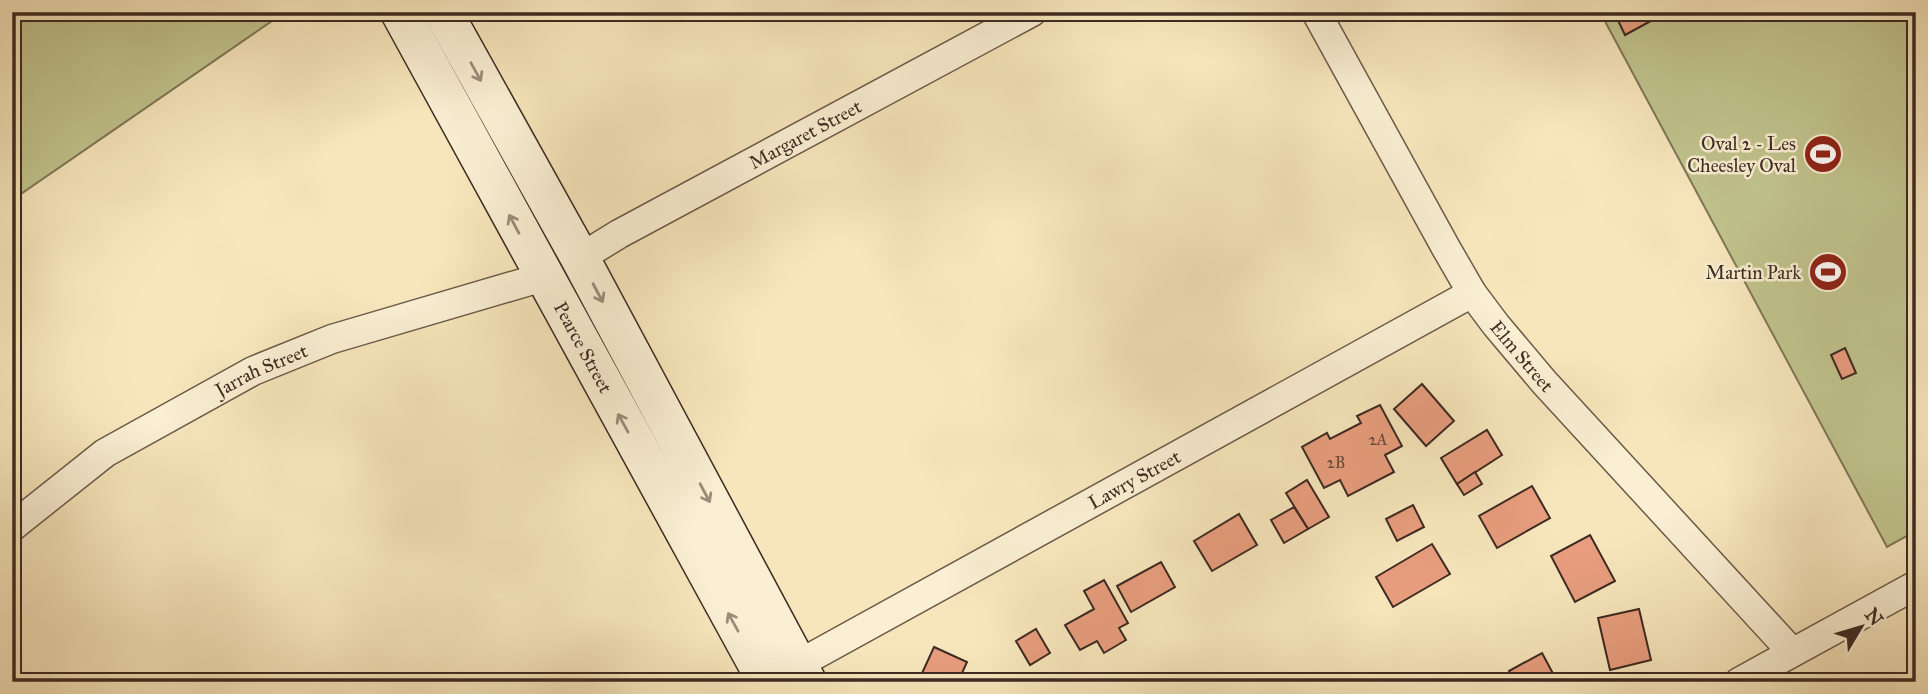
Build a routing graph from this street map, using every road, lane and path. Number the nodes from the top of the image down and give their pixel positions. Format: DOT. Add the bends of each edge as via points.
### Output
graph roads {
  1 [pos="400,12"];
  2 [pos="443,12"];
  3 [pos="1032,12"];
  4 [pos="1316,12"];
  5 [pos="580,258"];
  6 [pos="543,277"];
  7 [pos="1472,293"];
  8 [pos="12,527"];
  9 [pos="1916,585"];
  10 [pos="1793,652"];
  11 [pos="790,676"];
  12 [pos="1739,682"];
  6 -- 1 [label="main road, Pearce Street, one-way"];
  2 -- 5 [label="main road, Pearce Street, one-way"];
  3 -- 5 [label="street, Margaret Street"];
  4 -- 7 [label="street, Elm Street"];
  5 -- 6 [label="main road"];
  5 -- 11 [label="main road, Pearce Street, one-way"];
  6 -- 8 [label="street, Jarrah Street" via="332,339 253,370 105,453"];
  11 -- 6 [label="main road, Pearce Street, one-way"];
  7 -- 10 [label="street, Elm Street" via="1544,382"];
  7 -- 11 [label="street, Lawry Street"];
  9 -- 10 [label="street"];
  10 -- 12 [label="street"];
}
